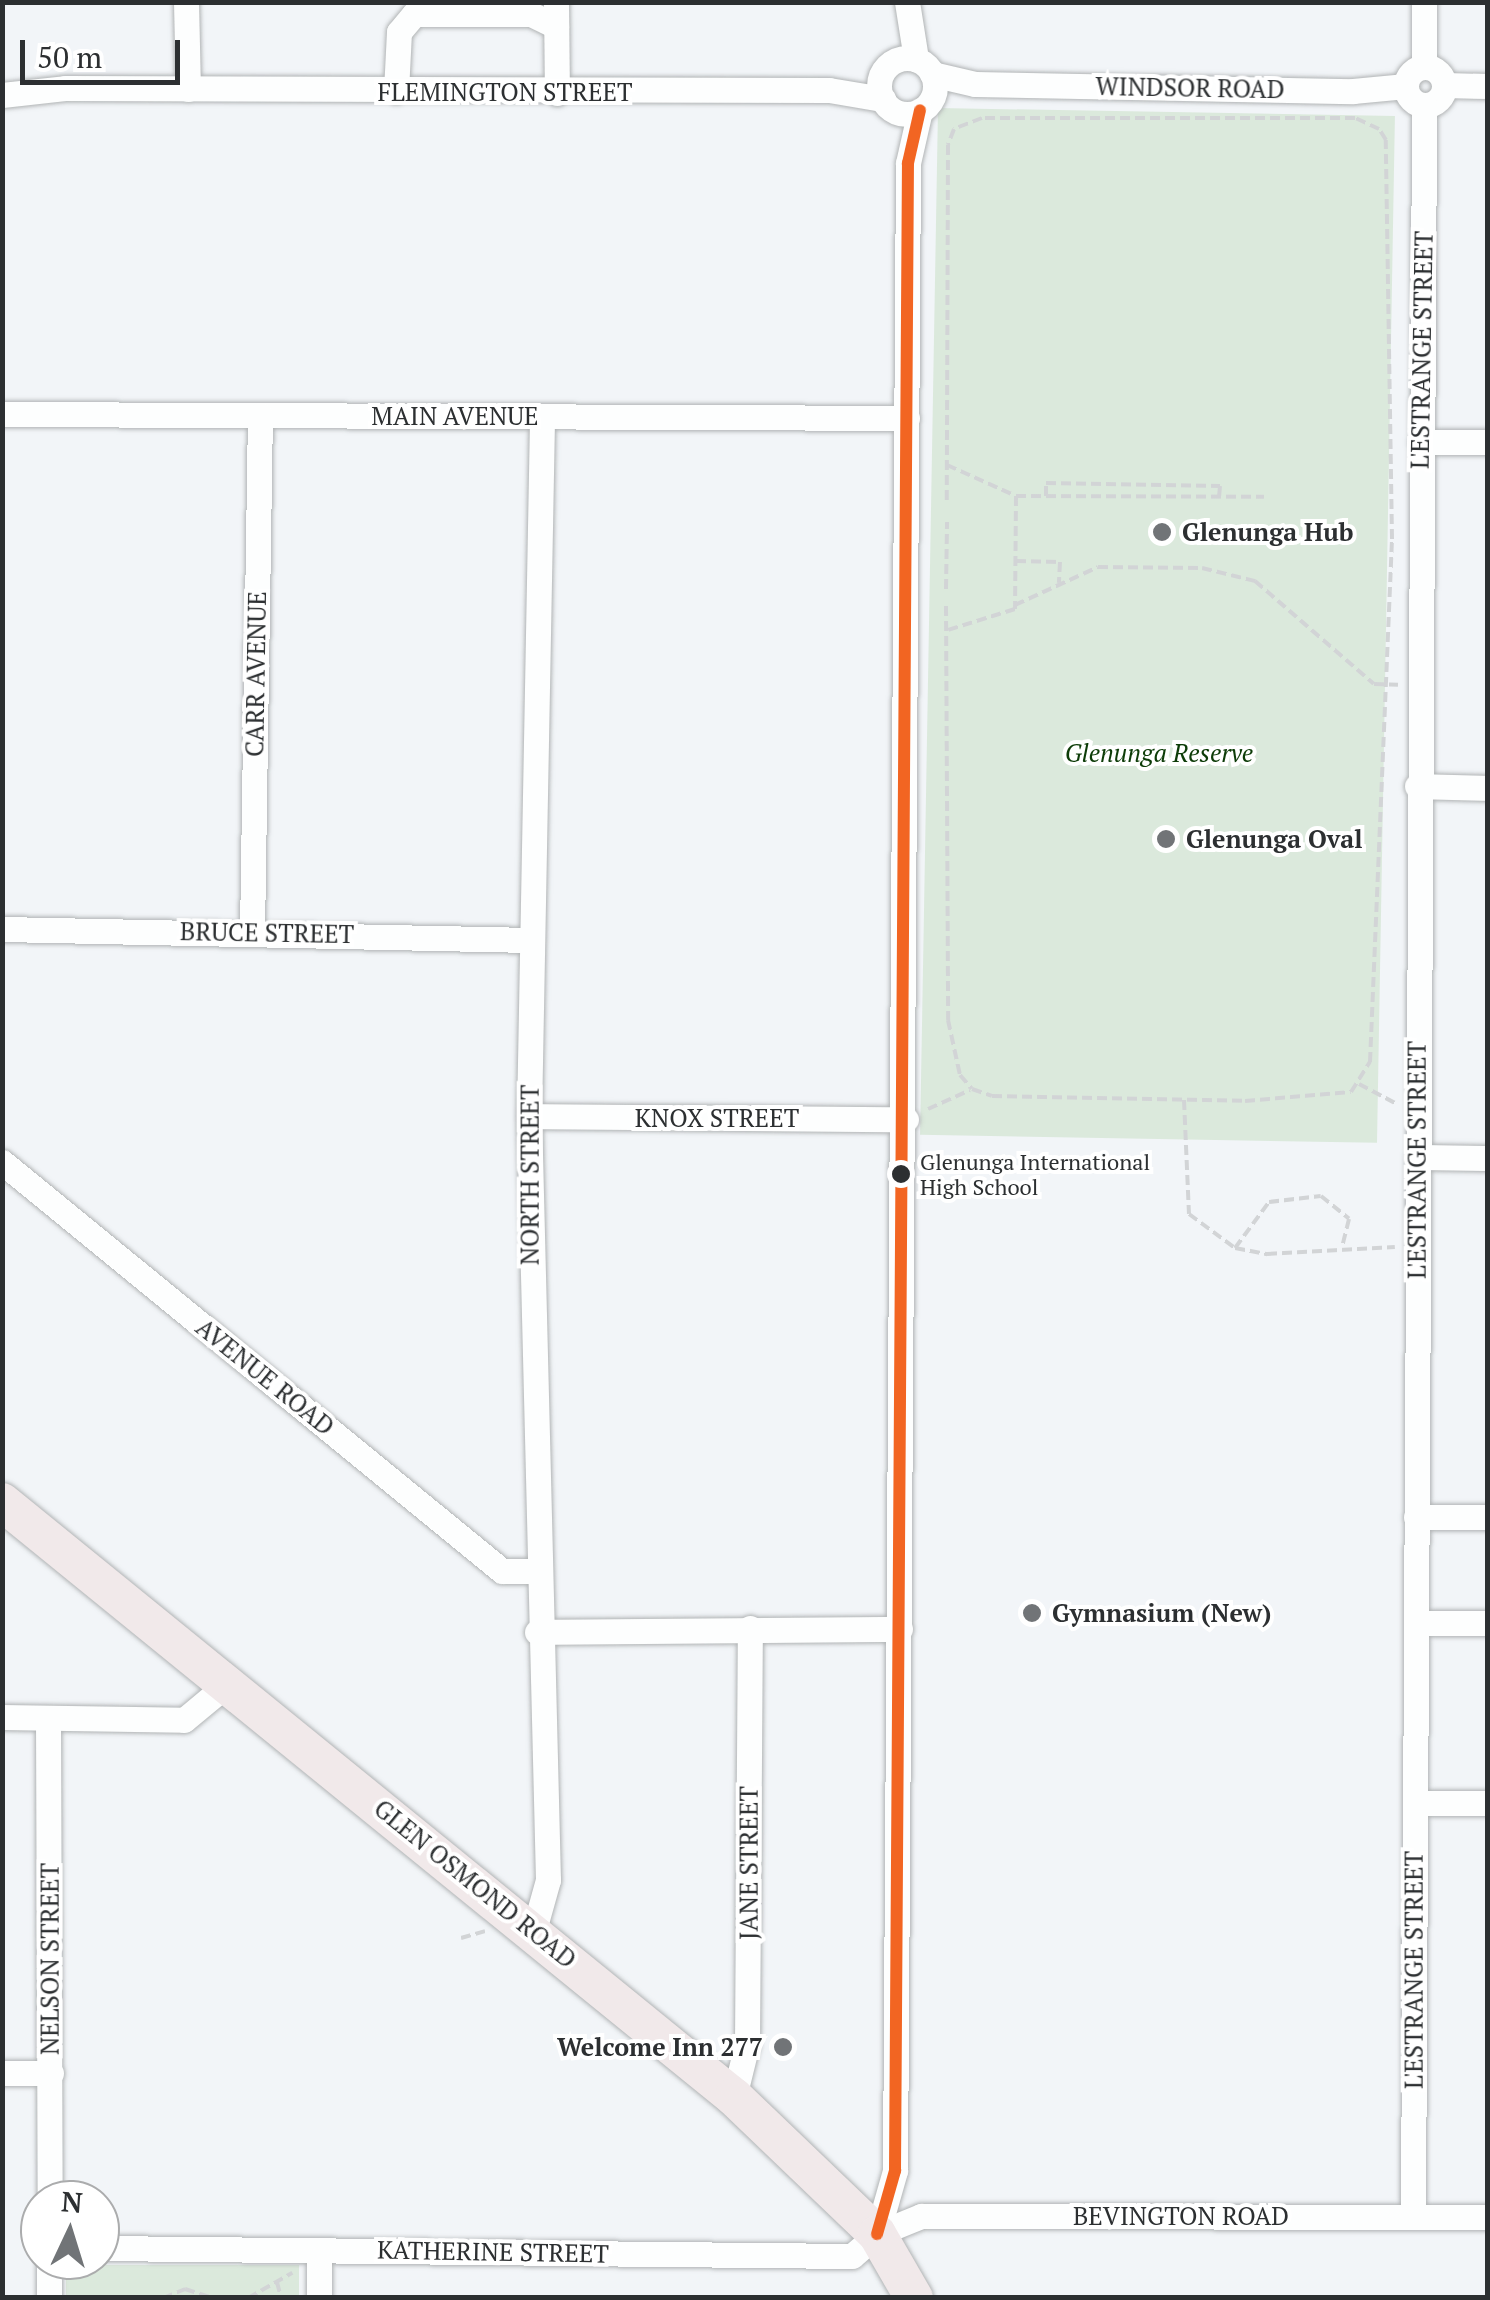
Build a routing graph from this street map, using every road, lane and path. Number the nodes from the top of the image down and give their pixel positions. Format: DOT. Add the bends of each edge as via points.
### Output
graph roads {
  1 [pos="186,2"];
  2 [pos="1424,2"];
  3 [pos="908,9"];
  4 [pos="556,14"];
  5 [pos="1424,66"];
  6 [pos="907,86"];
  7 [pos="1406,86"];
  8 [pos="1444,86"];
  9 [pos="1488,86"];
  10 [pos="188,89"];
  11 [pos="396,91"];
  12 [pos="557,93"];
  13 [pos="2,95"];
  14 [pos="1424,105"];
  15 [pos="938,176"];
  16 [pos="948,176"];
  17 [pos="2,414"];
  18 [pos="260,415"];
  19 [pos="542,416"];
  20 [pos="908,418"];
  21 [pos="1421,442"];
  22 [pos="1488,442"];
  23 [pos="947,465"];
  24 [pos="1085,483"];
  25 [pos="1162,484"];
  26 [pos="1016,496"];
  27 [pos="1046,496"];
  28 [pos="1085,496"];
  29 [pos="1162,496"];
  30 [pos="1220,497"];
  31 [pos="1264,497"];
  32 [pos="947,502"];
  33 [pos="946,522"];
  34 [pos="1016,561"];
  35 [pos="1059,584"];
  36 [pos="946,590"];
  37 [pos="1015,605"];
  38 [pos="946,606"];
  39 [pos="946,630"];
  40 [pos="1386,685"];
  41 [pos="1417,786"];
  42 [pos="1488,788"];
  43 [pos="2,929"];
  44 [pos="252,932"];
  45 [pos="531,940"];
  46 [pos="1360,1084"];
  47 [pos="972,1089"];
  48 [pos="1184,1100"];
  49 [pos="1398,1105"];
  50 [pos="529,1116"];
  51 [pos="906,1119"];
  52 [pos="1418,1157"];
  53 [pos="1488,1158"];
  54 [pos="2,1162"];
  55 [pos="1342,1246"];
  56 [pos="1235,1248"];
  57 [pos="1418,1248"];
  58 [pos="2,1502"];
  59 [pos="1416,1516"];
  60 [pos="1488,1517"];
  61 [pos="535,1572"];
  62 [pos="1416,1623"];
  63 [pos="1488,1623"];
  64 [pos="750,1628"];
  65 [pos="900,1629"];
  66 [pos="537,1632"];
  67 [pos="226,1684"];
  68 [pos="2,1717"];
  69 [pos="48,1718"];
  70 [pos="1415,1802"];
  71 [pos="1488,1802"];
  72 [pos="490,1929"];
  73 [pos="534,1930"];
  74 [pos="461,1938"];
  75 [pos="2,2073"];
  76 [pos="51,2073"];
  77 [pos="734,2098"];
  78 [pos="50,2180"];
  79 [pos="1413,2216"];
  80 [pos="1488,2217"];
  81 [pos="877,2234"];
  82 [pos="120,2249"];
  83 [pos="310,2259"];
  84 [pos="278,2282"];
  85 [pos="162,2298"];
  86 [pos="212,2298"];
  87 [pos="248,2298"];
  88 [pos="280,2298"];
  89 [pos="319,2298"];
  90 [pos="914,2298"];
  1 -- 10 [label="street"];
  2 -- 5 [label="street"];
  3 -- 6 [label="street"];
  4 -- 11 [label="street" via="414,14 399,32"];
  4 -- 12 [label="street"];
  5 -- 7 [label="street"];
  5 -- 8 [label="street" via="1436,70"];
  6 -- 7 [label="street, WINDSOR ROAD"];
  6 -- 12 [label="street, FLEMINGTON STREET"];
  6 -- 20 [label="street"];
  7 -- 14 [label="street"];
  8 -- 9 [label="street"];
  8 -- 14 [label="street" via="1440,97"];
  10 -- 11 [label="street, FLEMINGTON STREET"];
  10 -- 13 [label="street, FLEMINGTON STREET"];
  11 -- 12 [label="street, FLEMINGTON STREET"];
  14 -- 21 [label="street, L'ESTRANGE STREET"];
  15 -- 16 [label="path"];
  16 -- 23 [label="path"];
  16 -- 40 [label="path" via="954,128 982,118 1356,118 1379,129 1386,140 1392,539"];
  17 -- 18 [label="street, MAIN AVENUE"];
  18 -- 19 [label="street, MAIN AVENUE"];
  18 -- 44 [label="street, CARR AVENUE"];
  19 -- 20 [label="street, MAIN AVENUE"];
  19 -- 45 [label="street, NORTH STREET"];
  20 -- 51 [label="street"];
  21 -- 22 [label="street"];
  21 -- 41 [label="street, L'ESTRANGE STREET"];
  23 -- 26 [label="path"];
  23 -- 32 [label="path"];
  24 -- 25 [label="path"];
  24 -- 27 [label="path" via="1046,483"];
  24 -- 28 [label="path"];
  25 -- 29 [label="path"];
  25 -- 30 [label="path" via="1220,486"];
  26 -- 27 [label="path"];
  26 -- 34 [label="path"];
  27 -- 28 [label="path"];
  28 -- 29 [label="path"];
  29 -- 30 [label="path"];
  30 -- 31 [label="path"];
  33 -- 36 [label="path"];
  34 -- 35 [label="path" via="1060,562"];
  34 -- 37 [label="path"];
  35 -- 37 [label="path"];
  35 -- 40 [label="path" via="1098,566 1202,568 1255,582 1374,684"];
  37 -- 39 [label="path"];
  38 -- 39 [label="path"];
  39 -- 47 [label="path" via="948,1020 960,1075"];
  40 -- 46 [label="path" via="1370,1062"];
  41 -- 42 [label="street"];
  41 -- 52 [label="street, L'ESTRANGE STREET"];
  43 -- 44 [label="street, BRUCE STREET"];
  44 -- 45 [label="street, BRUCE STREET"];
  45 -- 50 [label="street, NORTH STREET"];
  46 -- 48 [label="path" via="1333,1098"];
  46 -- 49 [label="path"];
  47 -- 48 [label="path" via="992,1096"];
  47 -- 51 [label="path"];
  48 -- 56 [label="path" via="1189,1214"];
  50 -- 51 [label="street, KNOX STREET"];
  50 -- 61 [label="street, NORTH STREET"];
  51 -- 65 [label="street"];
  52 -- 53 [label="street"];
  52 -- 57 [label="street, L'ESTRANGE STREET"];
  54 -- 61 [label="street, AVENUE ROAD" via="502,1571"];
  55 -- 56 [label="path" via="1268,1254"];
  55 -- 56 [label="path" via="1349,1219 1338,1205 1297,1194 1269,1202"];
  55 -- 57 [label="path"];
  57 -- 59 [label="street, L'ESTRANGE STREET"];
  58 -- 67 [label="highway, GLEN OSMOND ROAD"];
  59 -- 60 [label="street"];
  59 -- 62 [label="street, L'ESTRANGE STREET"];
  61 -- 66 [label="street, NORTH STREET"];
  62 -- 63 [label="street"];
  62 -- 70 [label="street, L'ESTRANGE STREET"];
  64 -- 65 [label="street"];
  64 -- 66 [label="street"];
  64 -- 77 [label="street, JANE STREET" via="748,2044"];
  65 -- 81 [label="street" via="895,2172"];
  66 -- 73 [label="street, NORTH STREET" via="548,1894"];
  67 -- 69 [label="street" via="184,1720"];
  67 -- 73 [label="highway, GLEN OSMOND ROAD"];
  68 -- 69 [label="street"];
  69 -- 76 [label="street, NELSON STREET"];
  70 -- 71 [label="street"];
  70 -- 79 [label="street, L'ESTRANGE STREET"];
  72 -- 74 [label="path"];
  73 -- 77 [label="highway, GLEN OSMOND ROAD"];
  75 -- 76 [label="street"];
  76 -- 78 [label="street, NELSON STREET"];
  77 -- 81 [label="highway, GLEN OSMOND ROAD"];
  79 -- 80 [label="street, BEVINGTON ROAD"];
  79 -- 81 [label="street, BEVINGTON ROAD" via="922,2216"];
  81 -- 83 [label="street, KATHERINE STREET" via="852,2256"];
  81 -- 90 [label="highway, GLEN OSMOND ROAD"];
  82 -- 83 [label="street, KATHERINE STREET"];
  83 -- 84 [label="path"];
  83 -- 89 [label="street"];
  84 -- 87 [label="path"];
  84 -- 88 [label="path"];
  85 -- 86 [label="path" via="185,2288"];
}
